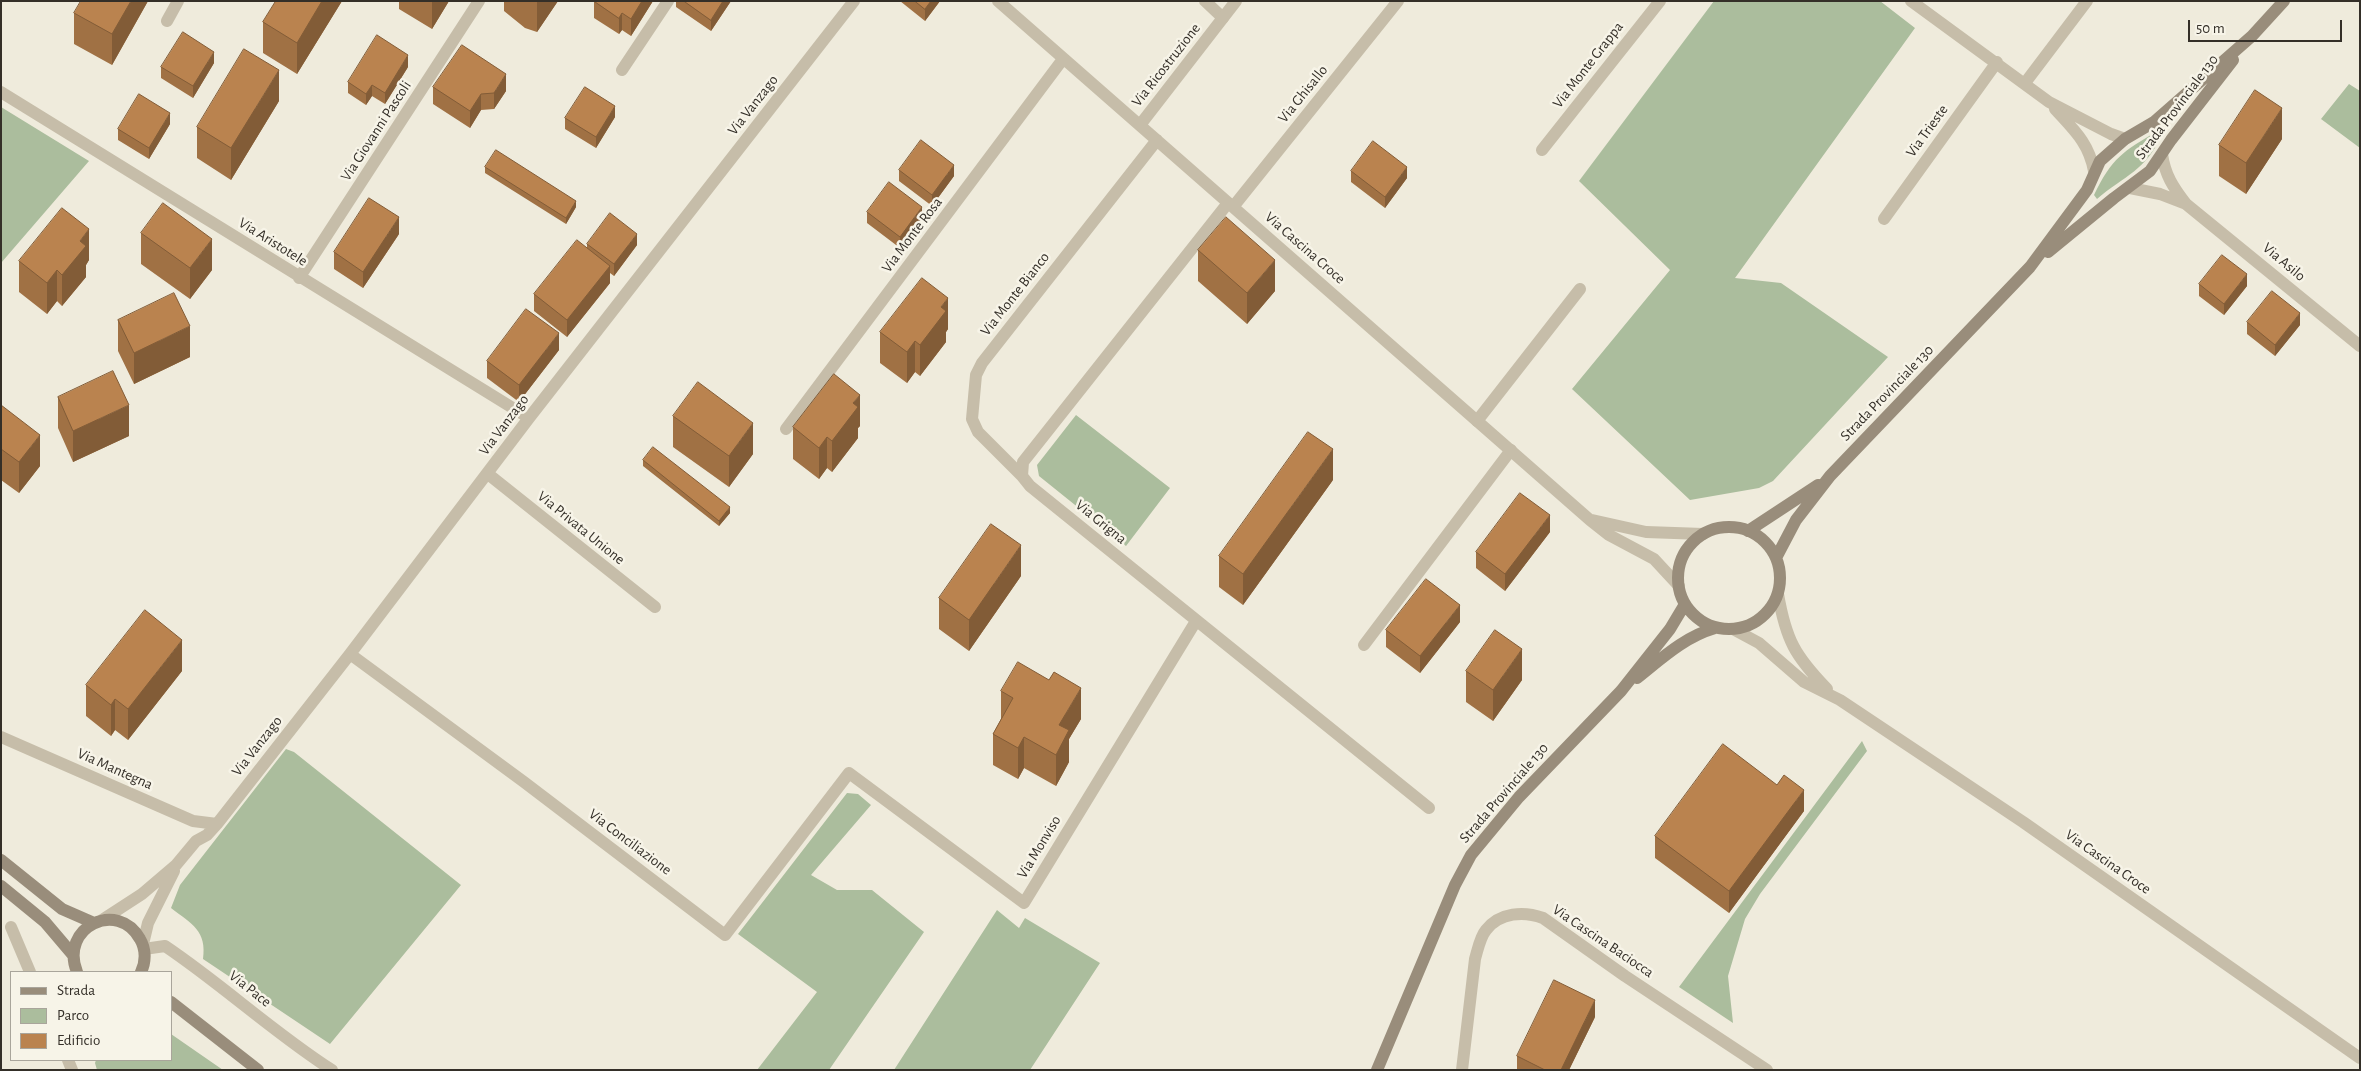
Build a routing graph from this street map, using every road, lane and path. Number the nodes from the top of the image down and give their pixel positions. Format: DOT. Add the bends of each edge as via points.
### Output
graph roads {
  1 [pos="178,1"];
  2 [pos="479,1"];
  3 [pos="668,1"];
  4 [pos="854,1"];
  5 [pos="998,1"];
  6 [pos="1204,1"];
  7 [pos="1236,1"];
  8 [pos="1398,1"];
  9 [pos="1660,1"];
  10 [pos="1911,1"];
  11 [pos="2087,1"];
  12 [pos="2284,1"];
  13 [pos="1223,18"];
  14 [pos="167,21"];
  15 [pos="2252,36"];
  16 [pos="1063,59"];
  17 [pos="1997,62"];
  18 [pos="622,70"];
  19 [pos="2025,83"];
  20 [pos="1,92"];
  21 [pos="2049,102"];
  22 [pos="1140,125"];
  23 [pos="2124,139"];
  24 [pos="1156,140"];
  25 [pos="1542,150"];
  26 [pos="2162,154"];
  27 [pos="2094,171"];
  28 [pos="2130,188"];
  29 [pos="2186,204"];
  30 [pos="1231,205"];
  31 [pos="1884,219"];
  32 [pos="2030,267"];
  33 [pos="299,278"];
  34 [pos="1580,289"];
  35 [pos="2360,346"];
  36 [pos="529,418"];
  37 [pos="1477,421"];
  38 [pos="786,429"];
  39 [pos="1511,450"];
  40 [pos="488,474"];
  41 [pos="1022,476"];
  42 [pos="1830,476"];
  43 [pos="1590,520"];
  44 [pos="1748,531"];
  45 [pos="1703,534"];
  46 [pos="1776,558"];
  47 [pos="1679,586"];
  48 [pos="1778,594"];
  49 [pos="1685,604"];
  50 [pos="655,607"];
  51 [pos="1196,621"];
  52 [pos="1715,628"];
  53 [pos="1733,629"];
  54 [pos="1364,645"];
  55 [pos="350,654"];
  56 [pos="1621,691"];
  57 [pos="1834,697"];
  58 [pos="1,737"];
  59 [pos="848,773"];
  60 [pos="1429,808"];
  61 [pos="193,821"];
  62 [pos="217,824"];
  63 [pos="196,841"];
  64 [pos="1,860"];
  65 [pos="176,865"];
  66 [pos="1,886"];
  67 [pos="98,922"];
  68 [pos="11,927"];
  69 [pos="144,947"];
  70 [pos="73,955"];
  71 [pos="30,971"];
  72 [pos="77,971"];
  73 [pos="142,971"];
  74 [pos="172,1003"];
  75 [pos="2360,1058"];
  76 [pos="258,1070"];
  77 [pos="332,1070"];
  78 [pos="1376,1070"];
  79 [pos="1462,1070"];
  80 [pos="1767,1070"];
  1 -- 14 [label="street"];
  2 -- 33 [label="street, Via Giovanni Pascoli"];
  3 -- 18 [label="street"];
  4 -- 36 [label="street, Via Vanzago"];
  5 -- 16 [label="street, Via Cascina Croce"];
  6 -- 13 [label="street"];
  7 -- 13 [label="street, Via Ricostruzione"];
  8 -- 30 [label="street, Via Ghisallo"];
  9 -- 25 [label="street, Via Monte Grappa"];
  10 -- 17 [label="street"];
  11 -- 19 [label="street"];
  12 -- 15 [label="street, Strada Provinciale 130"];
  13 -- 22 [label="street, Via Ricostruzione"];
  15 -- 23 [label="street, Strada Provinciale 130" via="2154,122"];
  15 -- 26 [label="street, Strada Provinciale 130"];
  16 -- 22 [label="street, Via Cascina Croce"];
  16 -- 38 [label="street, Via Monte Rosa"];
  17 -- 19 [label="street"];
  17 -- 31 [label="street, Via Trieste"];
  19 -- 21 [label="street"];
  20 -- 33 [label="street, Via Aristotele"];
  21 -- 23 [label="street"];
  21 -- 27 [label="street" via="2084,142"];
  22 -- 24 [label="street, Via Cascina Croce"];
  23 -- 27 [label="street, Strada Provinciale 130" via="2100,160"];
  24 -- 30 [label="street, Via Cascina Croce"];
  24 -- 41 [label="street, Via Monte Bianco" via="982,363 976,375 972,419 978,432"];
  26 -- 28 [label="street, Strada Provinciale 130" via="2150,172"];
  26 -- 29 [label="street, Via Asilo" via="2170,183"];
  27 -- 32 [label="street, Strada Provinciale 130" via="2082,198"];
  28 -- 29 [label="street, Via Asilo"];
  28 -- 32 [label="street, Strada Provinciale 130"];
  29 -- 35 [label="street, Via Asilo"];
  30 -- 37 [label="street, Via Cascina Croce"];
  30 -- 41 [label="street" via="1023,462"];
  32 -- 42 [label="street, Strada Provinciale 130"];
  33 -- 36 [label="street, Via Aristotele"];
  34 -- 37 [label="street"];
  36 -- 40 [label="street, Via Vanzago"];
  37 -- 39 [label="street, Via Cascina Croce"];
  39 -- 43 [label="street, Via Cascina Croce"];
  39 -- 54 [label="street"];
  40 -- 50 [label="street, Via Privata Unione"];
  40 -- 55 [label="street, Via Vanzago"];
  41 -- 51 [label="street, Via Grigna" via="1030,486"];
  42 -- 44 [label="street, Strada Provinciale 130"];
  42 -- 46 [label="street, Strada Provinciale 130" via="1796,520"];
  43 -- 45 [label="street, Via Cascina Croce" via="1646,532"];
  43 -- 47 [label="street, Via Cascina Croce" via="1609,535 1654,559"];
  44 -- 45 [label="street" via="1726,528"];
  44 -- 46 [label="street" via="1765,542"];
  45 -- 47 [label="street, Strada Provinciale 130" via="1683,556"];
  46 -- 48 [label="street" via="1780,582"];
  47 -- 49 [label="street, Strada Provinciale 130"];
  48 -- 53 [label="street, Strada Provinciale 130" via="1761,619"];
  48 -- 57 [label="street, Via Cascina Croce" via="1784,626 1797,654"];
  49 -- 52 [label="street, Strada Provinciale 130" via="1693,614"];
  49 -- 56 [label="street, Strada Provinciale 130" via="1670,629"];
  51 -- 59 [label="street, Via Monviso" via="1024,903"];
  51 -- 60 [label="street, Via Grigna"];
  52 -- 53 [label="street, Strada Provinciale 130"];
  52 -- 56 [label="street, Strada Provinciale 130" via="1699,632 1682,642"];
  53 -- 57 [label="street, Via Cascina Croce" via="1759,643 1804,682"];
  55 -- 59 [label="street, Via Conciliazione" via="725,935"];
  55 -- 62 [label="street, Via Vanzago"];
  56 -- 78 [label="street, Strada Provinciale 130" via="1519,797 1471,854 1454,884"];
  57 -- 75 [label="street, Via Cascina Croce" via="2023,822"];
  58 -- 61 [label="street, Via Mantegna"];
  61 -- 62 [label="street, Via Mantegna"];
  61 -- 63 [label="street"];
  62 -- 63 [label="street, Via Vanzago"];
  63 -- 65 [label="street, Via Vanzago"];
  64 -- 67 [label="street" via="62,910"];
  65 -- 67 [label="street, Via Vanzago" via="142,894"];
  65 -- 69 [label="street, Via Vanzago" via="148,923"];
  66 -- 70 [label="street" via="45,922"];
  67 -- 69 [label="street" via="122,922 131,927"];
  67 -- 70 [label="street" via="81,932"];
  68 -- 71 [label="street"];
  69 -- 73 [label="street"];
  69 -- 77 [label="street, Via Pace" via="165,946"];
  70 -- 72 [label="street"];
  74 -- 76 [label="street"];
  79 -- 80 [label="street, Via Cascina Baciocca" via="1479,943 1486,929 1518,912 1543,918"];
}
